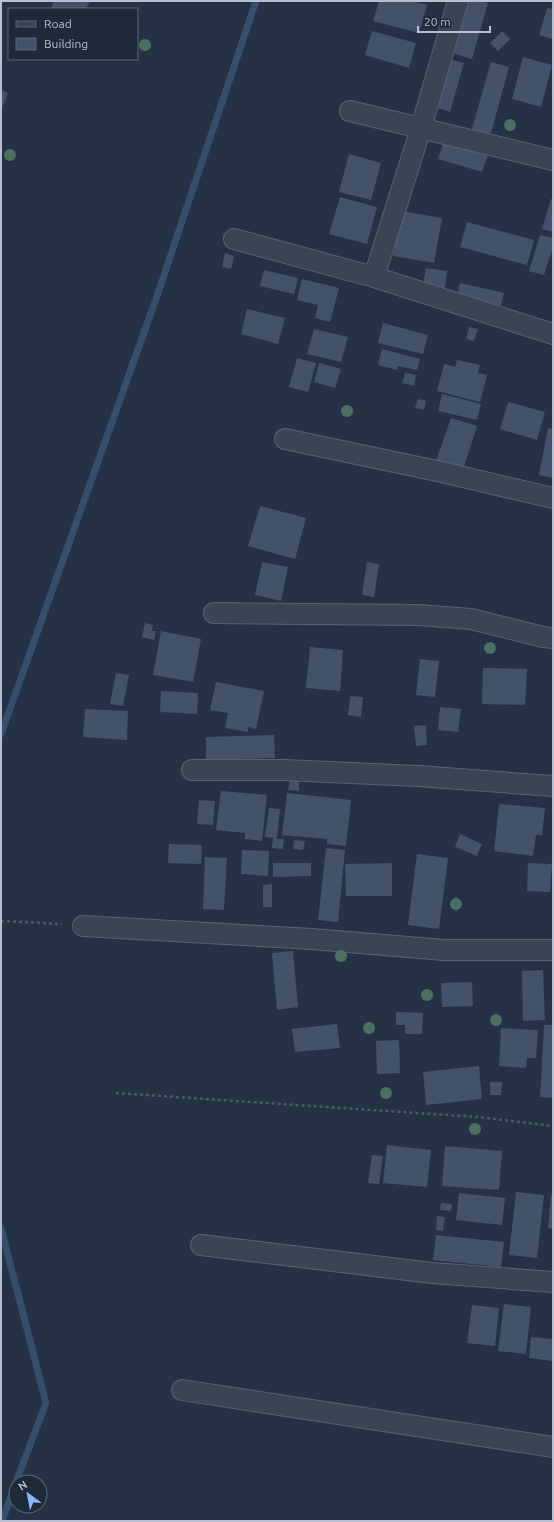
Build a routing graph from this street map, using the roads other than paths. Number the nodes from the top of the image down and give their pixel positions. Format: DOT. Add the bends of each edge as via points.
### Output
graph roads {
  1 [pos="458,1"];
  2 [pos="350,111"];
  3 [pos="421,128"];
  4 [pos="553,160"];
  5 [pos="234,240"];
  6 [pos="374,277"];
  7 [pos="553,334"];
  8 [pos="285,439"];
  9 [pos="553,498"];
  10 [pos="214,613"];
  11 [pos="553,638"];
  12 [pos="192,770"];
  13 [pos="553,786"];
  14 [pos="83,926"];
  15 [pos="553,950"];
  16 [pos="201,1245"];
  17 [pos="553,1282"];
  18 [pos="182,1390"];
  19 [pos="553,1447"];
  1 -- 3 [label="street"];
  2 -- 3 [label="street"];
  3 -- 4 [label="street"];
  3 -- 6 [label="street"];
  5 -- 6 [label="street"];
  6 -- 7 [label="street"];
  8 -- 9 [label="street"];
  10 -- 11 [label="street" via="418,615 471,619"];
  12 -- 13 [label="street" via="308,771"];
  14 -- 15 [label="street" via="312,939 444,950"];
  16 -- 17 [label="street" via="432,1273"];
  18 -- 19 [label="street"];
}
